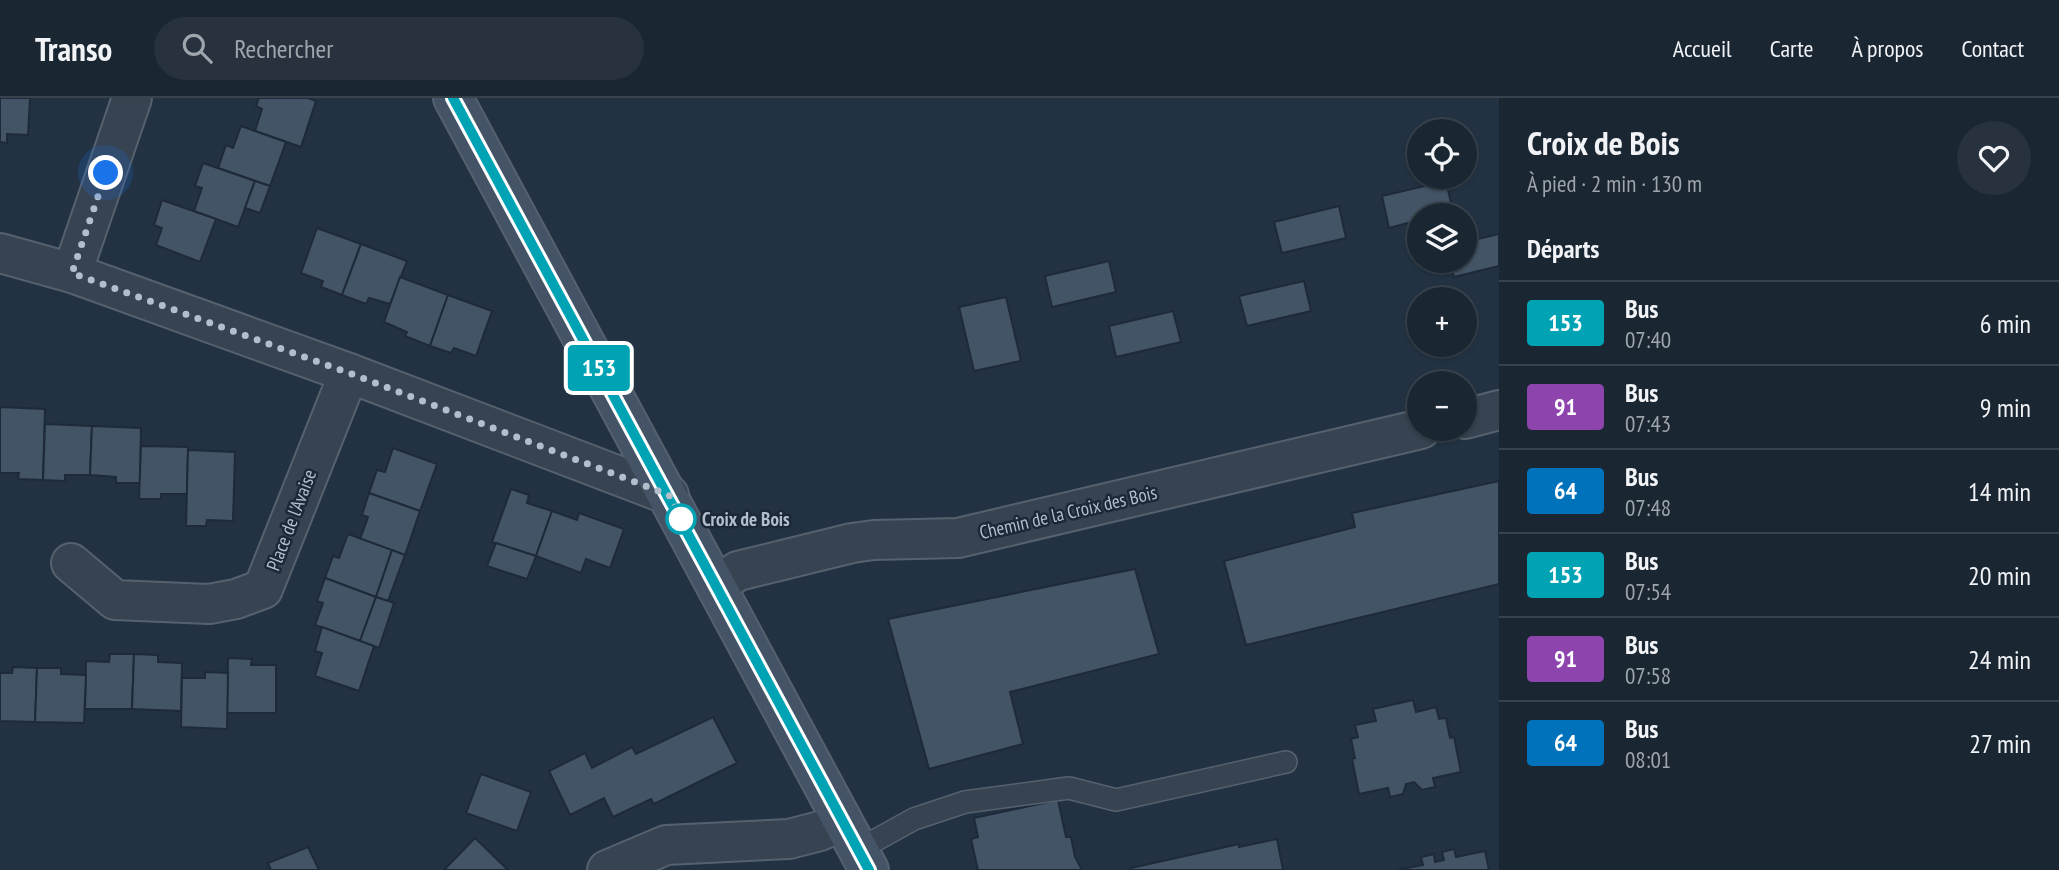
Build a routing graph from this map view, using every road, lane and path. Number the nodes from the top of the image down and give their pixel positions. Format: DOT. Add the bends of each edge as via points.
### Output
graph roads {
  1 [pos="132,98"];
  2 [pos="453,98"];
  3 [pos="0,253"];
  4 [pos="72,273"];
  5 [pos="349,373"];
  6 [pos="1499,410"];
  7 [pos="1477,415"];
  8 [pos="1407,432"];
  9 [pos="669,495"];
  10 [pos="71,563"];
  11 [pos="716,586"];
  12 [pos="1286,762"];
  13 [pos="856,847"];
  14 [pos="607,870"];
  1 -- 4 [label="street"];
  2 -- 9 [label="street"];
  3 -- 4 [label="street"];
  4 -- 5 [label="street"];
  5 -- 9 [label="street"];
  5 -- 10 [label="street, Place de l'Avaise" via="264,589 209,604 115,600"];
  6 -- 7 [label="street"];
  8 -- 11 [label="street, Chemin de la Croix des Bois" via="958,538 852,543 738,571"];
  9 -- 11 [label="street"];
  11 -- 13 [label="street"];
  12 -- 13 [label="lane" via="1116,800 1069,788 965,802 914,819"];
  13 -- 14 [label="street" via="820,831 789,839 666,845"];
}
